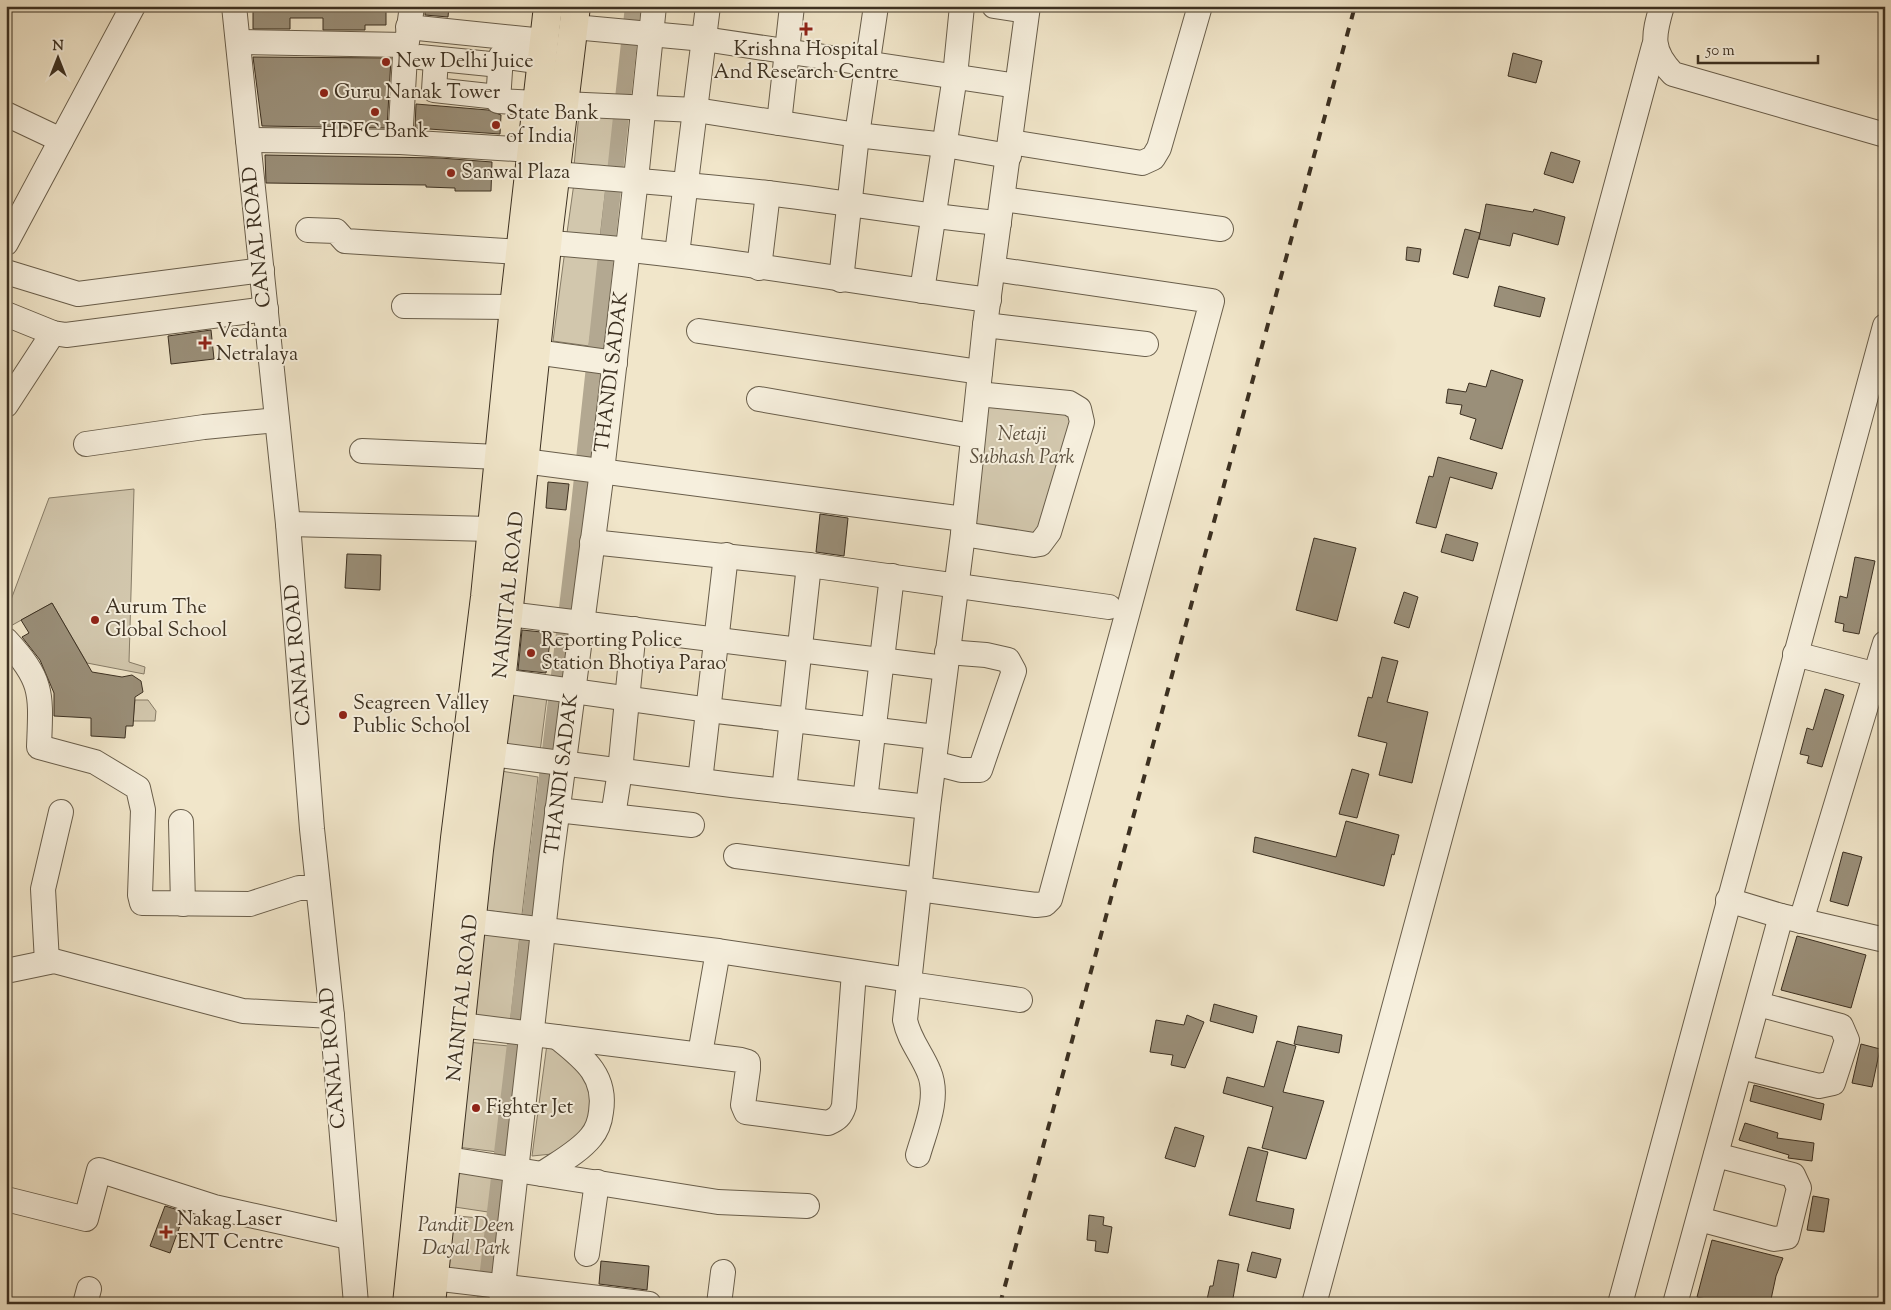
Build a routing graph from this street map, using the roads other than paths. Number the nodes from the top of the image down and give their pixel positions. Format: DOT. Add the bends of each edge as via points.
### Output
graph roads {
  1 [pos="133,6"];
  2 [pos="234,6"];
  3 [pos="548,6"];
  4 [pos="654,6"];
  5 [pos="708,6"];
  6 [pos="792,6"];
  7 [pos="876,6"];
  8 [pos="962,6"];
  9 [pos="994,6"];
  10 [pos="1200,6"];
  11 [pos="1662,6"];
  12 [pos="1028,9"];
  13 [pos="575,17"];
  14 [pos="408,31"];
  15 [pos="637,32"];
  16 [pos="704,40"];
  17 [pos="238,42"];
  18 [pos="1654,46"];
  19 [pos="534,47"];
  20 [pos="786,52"];
  21 [pos="436,59"];
  22 [pos="868,62"];
  23 [pos="500,65"];
  24 [pos="955,76"];
  25 [pos="1017,86"];
  26 [pos="498,97"];
  27 [pos="550,103"];
  28 [pos="629,107"];
  29 [pos="696,110"];
  30 [pos="6,114"];
  31 [pos="779,123"];
  32 [pos="857,135"];
  33 [pos="1885,135"];
  34 [pos="61,140"];
  35 [pos="248,140"];
  36 [pos="400,142"];
  37 [pos="945,145"];
  38 [pos="1010,149"];
  39 [pos="532,150"];
  40 [pos="556,174"];
  41 [pos="621,179"];
  42 [pos="686,185"];
  43 [pos="768,193"];
  44 [pos="1003,199"];
  45 [pos="848,205"];
  46 [pos="933,217"];
  47 [pos="999,223"];
  48 [pos="1221,229"];
  49 [pos="308,230"];
  50 [pos="6,243"];
  51 [pos="547,243"];
  52 [pos="613,248"];
  53 [pos="520,252"];
  54 [pos="677,254"];
  55 [pos="760,268"];
  56 [pos="994,269"];
  57 [pos="262,270"];
  58 [pos="6,272"];
  59 [pos="840,280"];
  60 [pos="922,291"];
  61 [pos="989,300"];
  62 [pos="404,306"];
  63 [pos="514,307"];
  64 [pos="266,309"];
  65 [pos="6,314"];
  66 [pos="985,325"];
  67 [pos="1885,326"];
  68 [pos="699,331"];
  69 [pos="53,334"];
  70 [pos="1146,344"];
  71 [pos="535,352"];
  72 [pos="602,361"];
  73 [pos="979,383"];
  74 [pos="759,399"];
  75 [pos="6,405"];
  76 [pos="277,420"];
  77 [pos="972,436"];
  78 [pos="86,444"];
  79 [pos="362,451"];
  80 [pos="512,459"];
  81 [pos="590,470"];
  82 [pos="288,524"];
  83 [pos="964,526"];
  84 [pos="491,530"];
  85 [pos="592,542"];
  86 [pos="726,555"];
  87 [pos="809,565"];
  88 [pos="892,576"];
  89 [pos="956,584"];
  90 [pos="1109,608"];
  91 [pos="495,613"];
  92 [pos="571,622"];
  93 [pos="634,629"];
  94 [pos="717,638"];
  95 [pos="6,640"];
  96 [pos="1885,643"];
  97 [pos="799,648"];
  98 [pos="1795,654"];
  99 [pos="882,660"];
  100 [pos="946,660"];
  101 [pos="1880,676"];
  102 [pos="501,681"];
  103 [pos="563,691"];
  104 [pos="627,699"];
  105 [pos="709,710"];
  106 [pos="792,720"];
  107 [pos="873,730"];
  108 [pos="936,737"];
  109 [pos="492,754"];
  110 [pos="553,762"];
  111 [pos="934,763"];
  112 [pos="620,771"];
  113 [pos="700,781"];
  114 [pos="784,791"];
  115 [pos="865,800"];
  116 [pos="928,808"];
  117 [pos="557,810"];
  118 [pos="61,812"];
  119 [pos="613,816"];
  120 [pos="181,822"];
  121 [pos="692,824"];
  122 [pos="736,856"];
  123 [pos="919,885"];
  124 [pos="318,888"];
  125 [pos="1728,900"];
  126 [pos="183,904"];
  127 [pos="1791,918"];
  128 [pos="472,922"];
  129 [pos="534,928"];
  130 [pos="1885,940"];
  131 [pos="718,951"];
  132 [pos="48,962"];
  133 [pos="6,971"];
  134 [pos="854,972"];
  135 [pos="910,982"];
  136 [pos="1020,1000"];
  137 [pos="1758,1004"];
  138 [pos="332,1016"];
  139 [pos="461,1025"];
  140 [pos="523,1032"];
  141 [pos="557,1037"];
  142 [pos="700,1054"];
  143 [pos="1741,1067"];
  144 [pos="918,1155"];
  145 [pos="1716,1155"];
  146 [pos="435,1158"];
  147 [pos="506,1168"];
  148 [pos="542,1174"];
  149 [pos="597,1182"];
  150 [pos="6,1199"];
  151 [pos="807,1206"];
  152 [pos="1698,1220"];
  153 [pos="349,1237"];
  154 [pos="587,1254"];
  155 [pos="723,1272"];
  156 [pos="432,1291"];
  157 [pos="494,1291"];
  158 [pos="356,1304"];
  159 [pos="407,1304"];
  160 [pos="649,1304"];
  161 [pos="719,1304"];
  162 [pos="1314,1304"];
  163 [pos="1620,1304"];
  164 [pos="1676,1304"];
  1 -- 34 [label="street"];
  2 -- 17 [label="street, CANAL ROAD"];
  3 -- 19 [label="highway, NAINITAL ROAD"];
  4 -- 15 [label="street, THANDI SADAK"];
  5 -- 16 [label="street"];
  6 -- 20 [label="street"];
  7 -- 22 [label="street"];
  8 -- 24 [label="street"];
  9 -- 12 [label="street"];
  10 -- 38 [label="street" via="1159,148 1153,158 1142,163"];
  11 -- 18 [label="street"];
  12 -- 25 [label="street"];
  13 -- 15 [label="street"];
  13 -- 27 [label="highway, NAINITAL ROAD"];
  14 -- 17 [label="street"];
  14 -- 19 [label="street" via="512,34"];
  14 -- 21 [label="street"];
  14 -- 36 [label="street"];
  15 -- 16 [label="street"];
  15 -- 28 [label="street, THANDI SADAK"];
  16 -- 20 [label="street"];
  16 -- 29 [label="street"];
  17 -- 35 [label="street, CANAL ROAD"];
  18 -- 33 [label="street" via="1672,74"];
  18 -- 162 [label="street"];
  19 -- 23 [label="street" via="501,56"];
  19 -- 27 [label="highway, NAINITAL ROAD"];
  20 -- 22 [label="street"];
  20 -- 31 [label="street"];
  21 -- 23 [label="street"];
  21 -- 26 [label="street" via="434,90"];
  22 -- 24 [label="street"];
  22 -- 32 [label="street"];
  23 -- 26 [label="street"];
  24 -- 25 [label="street"];
  24 -- 37 [label="street"];
  25 -- 38 [label="street"];
  26 -- 27 [label="street" via="498,101"];
  27 -- 28 [label="street"];
  27 -- 39 [label="highway, NAINITAL ROAD"];
  27 -- 40 [label="highway, NAINITAL ROAD"];
  28 -- 29 [label="street"];
  28 -- 41 [label="street, THANDI SADAK"];
  29 -- 31 [label="street"];
  29 -- 42 [label="street"];
  30 -- 34 [label="street"];
  31 -- 32 [label="street"];
  32 -- 37 [label="street"];
  32 -- 45 [label="street"];
  34 -- 50 [label="street"];
  35 -- 36 [label="street"];
  35 -- 57 [label="street, CANAL ROAD"];
  36 -- 39 [label="street"];
  37 -- 38 [label="street"];
  37 -- 46 [label="street"];
  38 -- 44 [label="street"];
  39 -- 53 [label="highway, NAINITAL ROAD"];
  40 -- 41 [label="street"];
  40 -- 51 [label="highway, NAINITAL ROAD"];
  41 -- 42 [label="street"];
  41 -- 52 [label="street, THANDI SADAK"];
  42 -- 43 [label="street"];
  42 -- 54 [label="street"];
  43 -- 45 [label="street"];
  43 -- 55 [label="street"];
  44 -- 47 [label="street"];
  44 -- 48 [label="street"];
  45 -- 46 [label="street"];
  45 -- 59 [label="street"];
  46 -- 47 [label="street"];
  46 -- 60 [label="street"];
  47 -- 56 [label="street"];
  49 -- 53 [label="street" via="336,231 345,241"];
  51 -- 52 [label="street"];
  51 -- 71 [label="highway, NAINITAL ROAD"];
  52 -- 54 [label="street"];
  52 -- 72 [label="street, THANDI SADAK"];
  53 -- 63 [label="highway, NAINITAL ROAD"];
  54 -- 55 [label="street"];
  55 -- 59 [label="street"];
  56 -- 61 [label="street"];
  56 -- 123 [label="street" via="1212,301 1050,899 1045,904 1036,905"];
  57 -- 58 [label="street" via="78,294"];
  57 -- 64 [label="street, CANAL ROAD"];
  59 -- 60 [label="street"];
  60 -- 61 [label="street"];
  61 -- 66 [label="street"];
  62 -- 63 [label="street"];
  63 -- 80 [label="highway, NAINITAL ROAD"];
  64 -- 69 [label="street" via="66,335"];
  64 -- 76 [label="street, CANAL ROAD"];
  65 -- 69 [label="street"];
  66 -- 70 [label="street"];
  66 -- 73 [label="street"];
  67 -- 98 [label="street"];
  68 -- 73 [label="street"];
  69 -- 75 [label="street"];
  71 -- 72 [label="street"];
  71 -- 80 [label="highway, NAINITAL ROAD"];
  72 -- 81 [label="street, THANDI SADAK"];
  73 -- 77 [label="street"];
  73 -- 83 [label="street" via="1069,403 1079,409 1082,422 1049,532 1040,544"];
  74 -- 77 [label="street"];
  76 -- 78 [label="street"];
  76 -- 82 [label="street, CANAL ROAD"];
  77 -- 83 [label="street"];
  79 -- 80 [label="street"];
  80 -- 81 [label="street"];
  80 -- 84 [label="highway, NAINITAL ROAD"];
  80 -- 91 [label="highway, NAINITAL ROAD"];
  81 -- 83 [label="street"];
  81 -- 85 [label="street, THANDI SADAK"];
  82 -- 84 [label="street"];
  82 -- 124 [label="street, CANAL ROAD"];
  83 -- 89 [label="street"];
  84 -- 91 [label="highway, NAINITAL ROAD"];
  85 -- 86 [label="street"];
  85 -- 92 [label="street, THANDI SADAK"];
  86 -- 87 [label="street"];
  86 -- 94 [label="street"];
  87 -- 88 [label="street"];
  87 -- 97 [label="street"];
  88 -- 89 [label="street"];
  88 -- 99 [label="street"];
  89 -- 90 [label="street"];
  89 -- 100 [label="street"];
  91 -- 92 [label="street"];
  91 -- 102 [label="highway, NAINITAL ROAD"];
  91 -- 146 [label="highway, NAINITAL ROAD" via="455,838"];
  92 -- 93 [label="street"];
  92 -- 103 [label="street, THANDI SADAK"];
  93 -- 94 [label="street"];
  93 -- 104 [label="street"];
  94 -- 97 [label="street"];
  94 -- 105 [label="street"];
  95 -- 126 [label="street" via="36,678 41,698 39,747 96,762 138,788 143,810 142,903"];
  96 -- 101 [label="street"];
  97 -- 99 [label="street"];
  97 -- 106 [label="street"];
  98 -- 101 [label="street"];
  98 -- 125 [label="street"];
  99 -- 100 [label="street"];
  99 -- 107 [label="street"];
  100 -- 108 [label="street"];
  100 -- 111 [label="street" via="986,655 1008,660 1014,671 980,770 961,770"];
  101 -- 127 [label="street"];
  102 -- 103 [label="street"];
  102 -- 109 [label="highway, NAINITAL ROAD"];
  103 -- 104 [label="street"];
  103 -- 110 [label="street, THANDI SADAK"];
  104 -- 105 [label="street"];
  104 -- 112 [label="street"];
  105 -- 106 [label="street"];
  105 -- 113 [label="street"];
  106 -- 107 [label="street"];
  106 -- 114 [label="street"];
  107 -- 108 [label="street"];
  107 -- 115 [label="street"];
  108 -- 111 [label="street"];
  109 -- 110 [label="street"];
  109 -- 128 [label="highway, NAINITAL ROAD"];
  110 -- 112 [label="street"];
  110 -- 117 [label="street, THANDI SADAK"];
  111 -- 116 [label="street"];
  112 -- 113 [label="street"];
  112 -- 119 [label="street"];
  113 -- 114 [label="street"];
  114 -- 115 [label="street"];
  115 -- 116 [label="street"];
  116 -- 123 [label="street"];
  117 -- 119 [label="street"];
  117 -- 129 [label="street, THANDI SADAK"];
  118 -- 132 [label="street" via="44,889"];
  119 -- 121 [label="street"];
  120 -- 126 [label="street"];
  122 -- 123 [label="street"];
  123 -- 135 [label="street"];
  124 -- 126 [label="street" via="300,888 250,904"];
  124 -- 138 [label="street, CANAL ROAD"];
  125 -- 127 [label="street"];
  125 -- 163 [label="street"];
  127 -- 130 [label="street"];
  127 -- 137 [label="street"];
  128 -- 129 [label="street"];
  128 -- 139 [label="highway, NAINITAL ROAD"];
  129 -- 131 [label="street"];
  129 -- 140 [label="street, THANDI SADAK"];
  131 -- 134 [label="street"];
  131 -- 142 [label="street"];
  132 -- 133 [label="street"];
  132 -- 138 [label="street" via="244,1012"];
  134 -- 135 [label="street"];
  134 -- 142 [label="street" via="844,1106 836,1120 828,1123 746,1112 743,1105 748,1062"];
  135 -- 136 [label="street"];
  135 -- 144 [label="street" via="905,1020 907,1032 933,1086 933,1100"];
  137 -- 143 [label="street"];
  137 -- 143 [label="street" via="1841,1026 1846,1040 1833,1083 1819,1086"];
  138 -- 153 [label="street, CANAL ROAD"];
  139 -- 140 [label="street"];
  139 -- 146 [label="highway, NAINITAL ROAD"];
  140 -- 141 [label="street"];
  140 -- 147 [label="street, THANDI SADAK"];
  141 -- 142 [label="street"];
  141 -- 148 [label="street" via="596,1074 603,1101 599,1123 592,1136"];
  143 -- 145 [label="street"];
  145 -- 152 [label="street"];
  145 -- 152 [label="street" via="1793,1175 1799,1188 1787,1236 1774,1239"];
  146 -- 147 [label="street"];
  146 -- 156 [label="highway, NAINITAL ROAD"];
  146 -- 159 [label="highway, NAINITAL ROAD"];
  147 -- 148 [label="street"];
  147 -- 157 [label="street, THANDI SADAK"];
  148 -- 149 [label="street"];
  149 -- 151 [label="street" via="718,1202"];
  149 -- 154 [label="street"];
  150 -- 153 [label="street" via="86,1219 100,1170 214,1207"];
  152 -- 164 [label="street"];
  153 -- 158 [label="street, CANAL ROAD"];
  155 -- 161 [label="street"];
  156 -- 157 [label="street"];
  157 -- 160 [label="street"];
}
